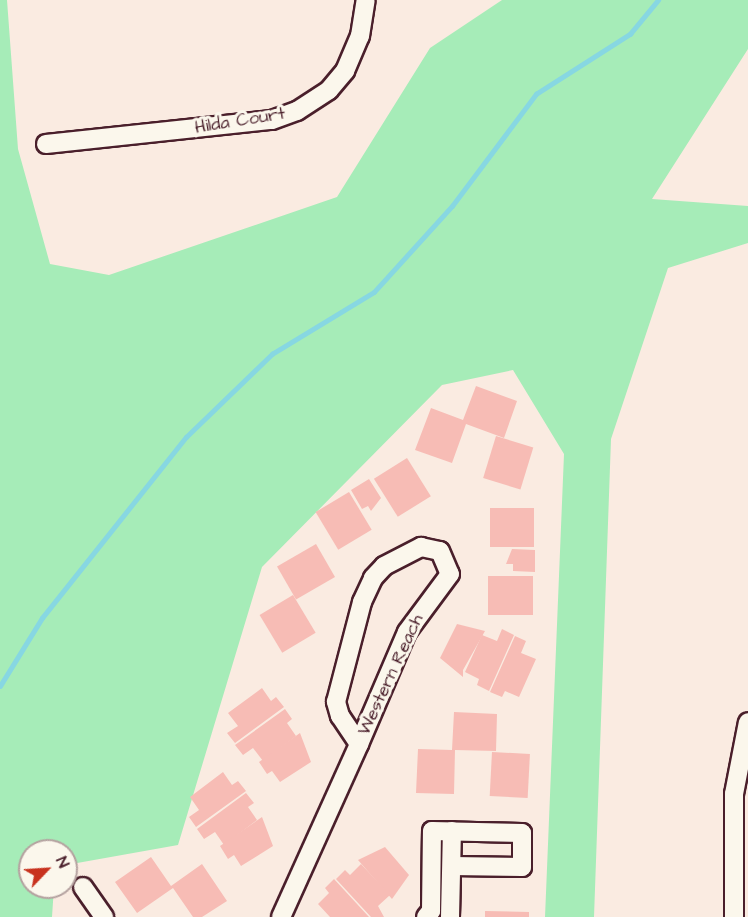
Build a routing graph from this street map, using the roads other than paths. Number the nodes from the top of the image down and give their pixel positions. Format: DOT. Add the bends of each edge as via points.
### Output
graph roads {
  1 [pos="366,0"];
  2 [pos="46,144"];
  3 [pos="748,722"];
  4 [pos="359,744"];
  5 [pos="452,831"];
  6 [pos="452,866"];
  7 [pos="83,887"];
  8 [pos="428,914"];
  9 [pos="451,914"];
  10 [pos="104,917"];
  11 [pos="281,917"];
  12 [pos="734,917"];
  1 -- 2 [label="street, Hilda Court" via="360,36 345,71 329,90 297,111 272,120"];
  3 -- 12 [label="street" via="734,794"];
  4 -- 4 [label="street, Western Reach" via="412,623 448,581 447,558 432,547 421,547 384,566 368,587 336,702 340,716"];
  4 -- 11 [label="street, Western Reach"];
  5 -- 6 [label="street"];
  5 -- 6 [label="street" via="522,833 522,867"];
  5 -- 8 [label="street" via="432,831"];
  6 -- 9 [label="street"];
  7 -- 10 [label="street"];
  8 -- 9 [label="street"];
}
